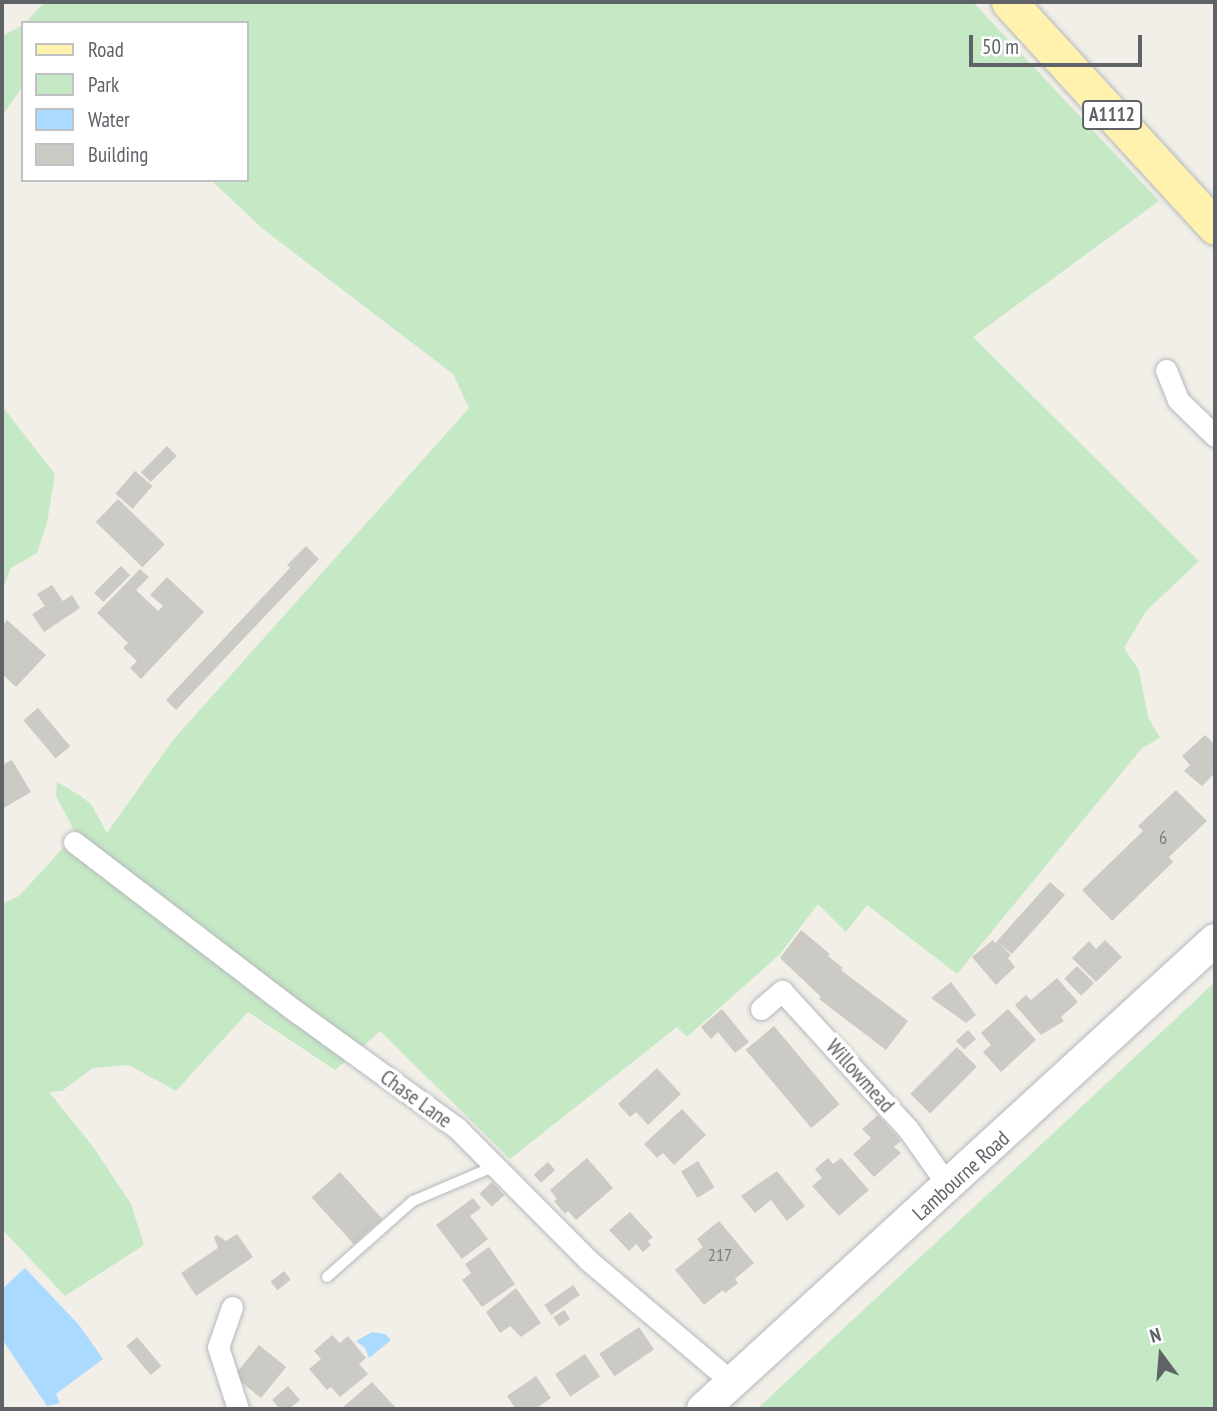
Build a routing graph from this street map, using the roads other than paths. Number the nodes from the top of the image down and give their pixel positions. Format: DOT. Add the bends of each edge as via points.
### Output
graph roads {
  1 [pos="1009,2"];
  2 [pos="1215,227"];
  3 [pos="1166,370"];
  4 [pos="1215,436"];
  5 [pos="74,842"];
  6 [pos="1215,940"];
  7 [pos="761,1009"];
  8 [pos="495,1166"];
  9 [pos="949,1187"];
  10 [pos="327,1277"];
  11 [pos="232,1307"];
  12 [pos="734,1384"];
  13 [pos="237,1409"];
  14 [pos="703,1409"];
  1 -- 2 [label="main road, A1112"];
  3 -- 4 [label="street" via="1178,400"];
  5 -- 8 [label="street, Chase Lane" via="457,1128"];
  6 -- 9 [label="main road, Lambourne Road"];
  7 -- 9 [label="street, Willowmead" via="782,991 908,1129"];
  8 -- 10 [label="lane" via="413,1201"];
  8 -- 12 [label="street, Chase Lane" via="588,1260"];
  9 -- 12 [label="main road, Lambourne Road"];
  11 -- 13 [label="street" via="218,1347"];
  12 -- 14 [label="main road, Lambourne Road"];
}
